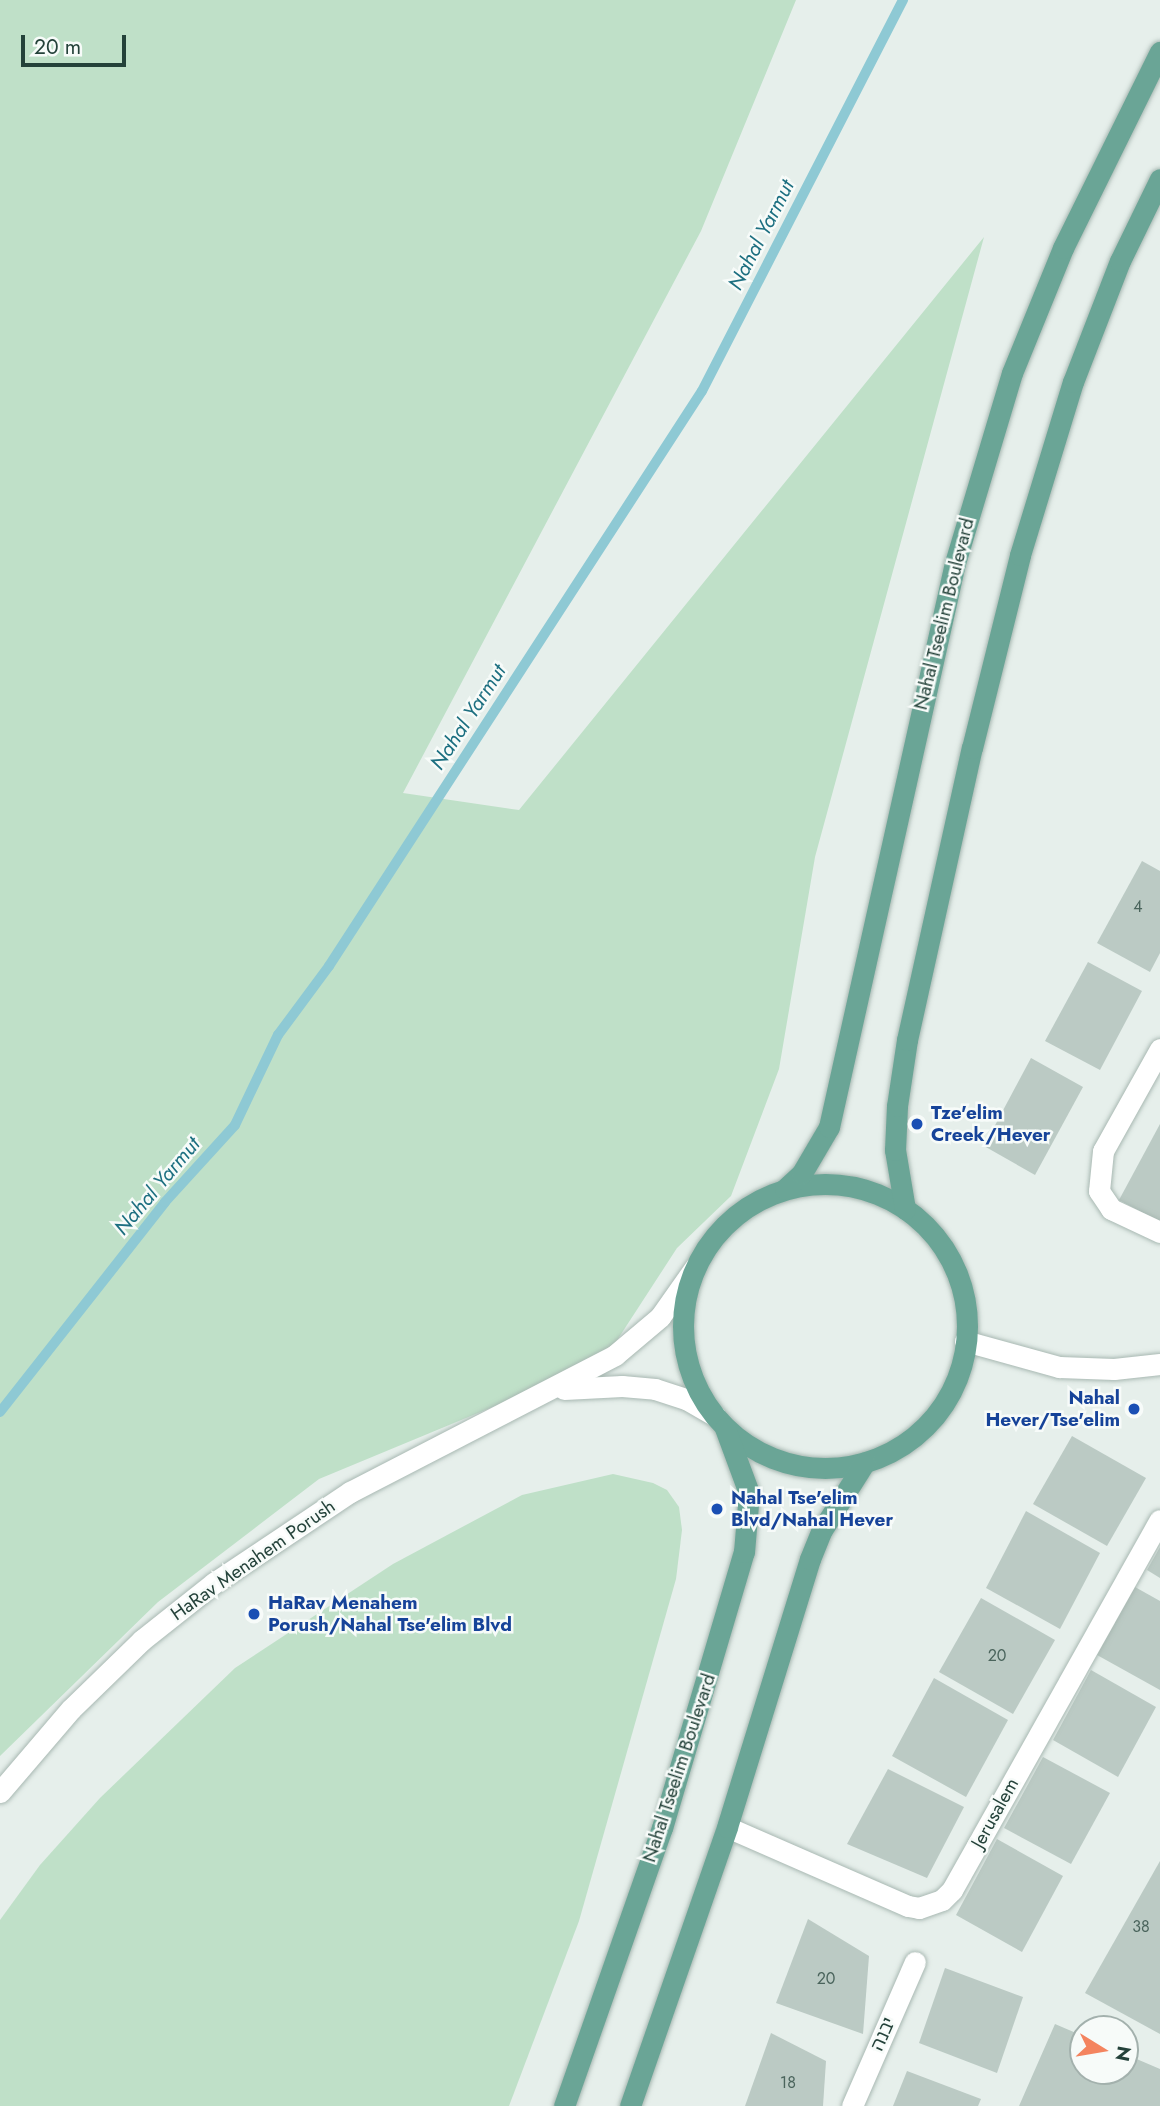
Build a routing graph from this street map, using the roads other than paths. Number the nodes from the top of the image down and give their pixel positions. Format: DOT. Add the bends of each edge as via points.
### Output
graph roads {
  1 [pos="1160,52"];
  2 [pos="1160,179"];
  3 [pos="1160,1049"];
  4 [pos="785,1189"];
  5 [pos="905,1209"];
  6 [pos="1160,1232"];
  7 [pos="696,1266"];
  8 [pos="965,1341"];
  9 [pos="1160,1364"];
  10 [pos="552,1391"];
  11 [pos="720,1421"];
  12 [pos="865,1462"];
  13 [pos="1160,1520"];
  14 [pos="0,1792"];
  15 [pos="727,1827"];
  16 [pos="915,1962"];
  17 [pos="564,2106"];
  18 [pos="630,2106"];
  19 [pos="852,2106"];
  1 -- 4 [label="main road, Nahal Tseelim Boulevard" via="1063,247 1004,398 955,563 830,1127 802,1173"];
  2 -- 5 [label="main road" via="1120,261 1073,382 1020,555 975,735 901,1080 895,1150"];
  3 -- 6 [label="street" via="1103,1152 1098,1191 1111,1209"];
  4 -- 5 [label="main road" via="848,1185"];
  4 -- 7 [label="main road" via="732,1218"];
  5 -- 8 [label="main road" via="936,1237 955,1269 965,1304"];
  7 -- 10 [label="street, HaRav Menahem Porush" via="672,1304 647,1331 596,1368"];
  7 -- 11 [label="main road" via="685,1304 684,1344 694,1382"];
  8 -- 9 [label="street" via="1059,1367 1114,1369"];
  8 -- 12 [label="main road" via="955,1382 933,1417 902,1445"];
  10 -- 11 [label="street, HaRav Menahem Porush" via="647,1388 686,1399"];
  10 -- 14 [label="street, HaRav Menahem Porush" via="350,1492 214,1583 142,1640 71,1709"];
  11 -- 12 [label="main road" via="755,1450 798,1466"];
  11 -- 17 [label="main road, Nahal Tseelim Boulevard" via="749,1493 749,1527 741,1564 662,1828"];
  12 -- 15 [label="main road" via="822,1530 810,1559"];
  13 -- 15 [label="street, Jerusalem" via="952,1890 942,1900 919,1908 908,1906"];
  15 -- 18 [label="main road"];
  16 -- 19 [label="street, יבנה"];
}
